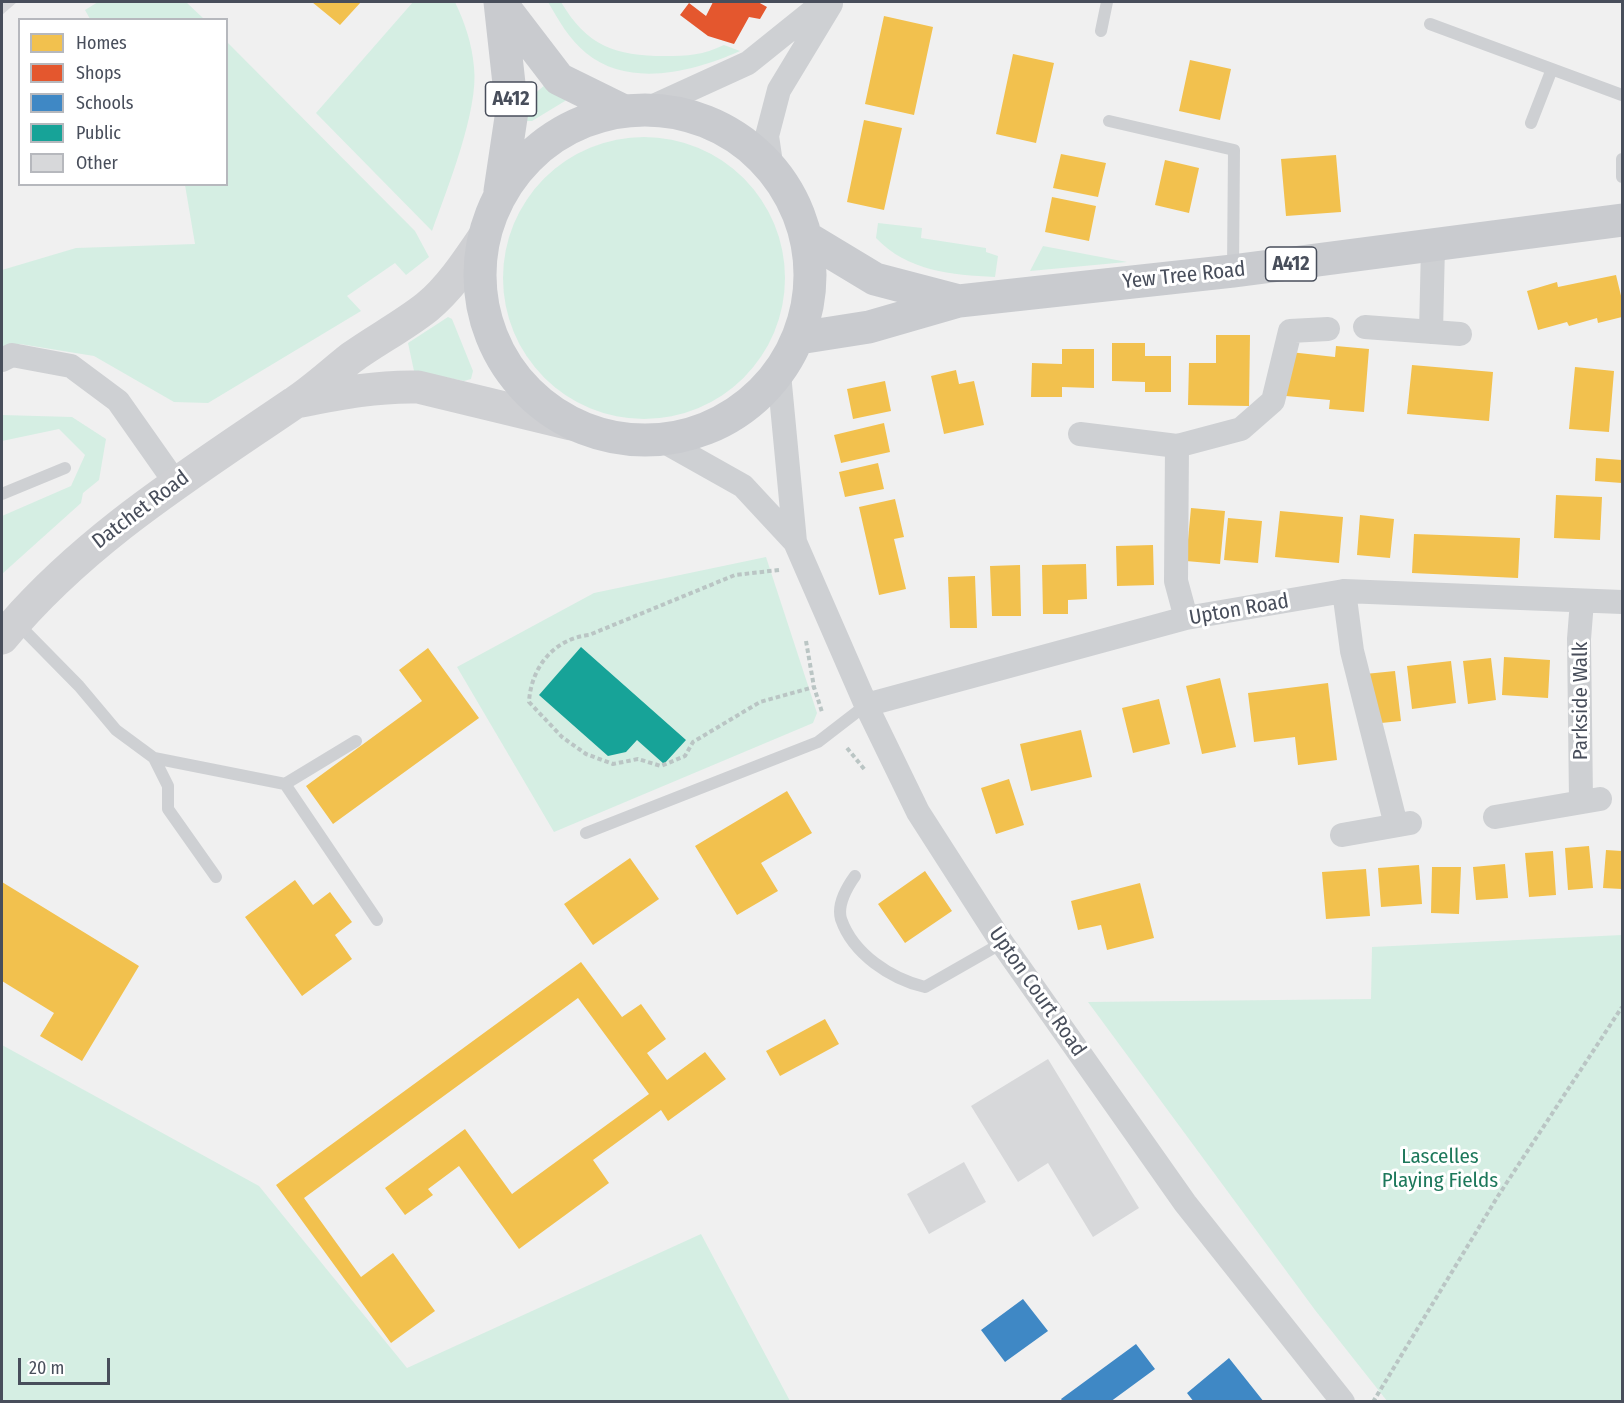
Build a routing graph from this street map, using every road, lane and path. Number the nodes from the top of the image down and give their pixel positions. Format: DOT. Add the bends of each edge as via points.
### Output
graph roads {
  1 [pos="824,2"];
  2 [pos="832,2"];
  3 [pos="1107,2"];
  4 [pos="1430,24"];
  5 [pos="1101,31"];
  6 [pos="1552,69"];
  7 [pos="1623,95"];
  8 [pos="634,111"];
  9 [pos="1109,122"];
  10 [pos="1531,123"];
  11 [pos="1623,159"];
  12 [pos="772,170"];
  13 [pos="1623,177"];
  14 [pos="499,196"];
  15 [pos="1623,220"];
  16 [pos="484,237"];
  17 [pos="807,238"];
  18 [pos="1433,246"];
  19 [pos="1233,271"];
  20 [pos="959,301"];
  21 [pos="1365,327"];
  22 [pos="1328,328"];
  23 [pos="1431,332"];
  24 [pos="1460,334"];
  25 [pos="800,338"];
  26 [pos="2,360"];
  27 [pos="779,374"];
  28 [pos="297,402"];
  29 [pos="571,424"];
  30 [pos="1080,434"];
  31 [pos="663,441"];
  32 [pos="1177,446"];
  33 [pos="64,468"];
  34 [pos="176,482"];
  35 [pos="2,494"];
  36 [pos="795,542"];
  37 [pos="788,569"];
  38 [pos="1344,591"];
  39 [pos="1582,601"];
  40 [pos="1623,602"];
  41 [pos="1186,618"];
  42 [pos="9,630"];
  43 [pos="814,687"];
  44 [pos="866,705"];
  45 [pos="356,741"];
  46 [pos="154,758"];
  47 [pos="285,784"];
  48 [pos="1495,817"];
  49 [pos="586,833"];
  50 [pos="1341,835"];
  51 [pos="855,876"];
  52 [pos="216,877"];
  53 [pos="377,920"];
  54 [pos="1002,943"];
  55 [pos="1623,1007"];
  56 [pos="1343,1401"];
  57 [pos="1372,1401"];
  1 -- 8 [label="street" via="748,63"];
  2 -- 12 [label="street" via="779,90 767,136"];
  3 -- 5 [label="lane"];
  4 -- 6 [label="lane"];
  6 -- 7 [label="lane"];
  6 -- 10 [label="lane"];
  8 -- 12 [label="main road" via="693,117 736,138"];
  8 -- 14 [label="main road" via="586,121 552,139 522,164"];
  8 -- 14 [label="main road, A412" via="560,79 500,2 512,111"];
  9 -- 19 [label="lane" via="1234,150"];
  11 -- 13 [label="lane"];
  12 -- 17 [label="main road" via="793,202"];
  14 -- 16 [label="main road"];
  15 -- 18 [label="main road, Yew Tree Road / A412"];
  16 -- 28 [label="main road, Datchet Road" via="449,286 426,308"];
  16 -- 29 [label="main road" via="479,280 486,324 504,363"];
  17 -- 20 [label="main road, Yew Tree Road / A412" via="875,279"];
  17 -- 25 [label="main road" via="811,289"];
  18 -- 19 [label="main road, Yew Tree Road / A412"];
  18 -- 23 [label="street"];
  19 -- 20 [label="main road, Yew Tree Road / A412"];
  20 -- 25 [label="main road, Yew Tree Road / A412" via="869,327"];
  21 -- 23 [label="street"];
  22 -- 32 [label="street" via="1290,331 1273,401 1241,429"];
  23 -- 24 [label="street"];
  25 -- 27 [label="main road"];
  26 -- 34 [label="street" via="12,355 71,366 118,401"];
  27 -- 31 [label="main road" via="749,405 709,429"];
  27 -- 36 [label="street, Upton Court Road"];
  28 -- 29 [label="main road, Datchet Road" via="356,390 418,387"];
  28 -- 34 [label="main road, Datchet Road"];
  29 -- 31 [label="main road" via="616,439"];
  30 -- 32 [label="street"];
  31 -- 36 [label="street, Upton Court Road" via="743,486"];
  32 -- 41 [label="street" via="1176,581"];
  33 -- 35 [label="lane"];
  34 -- 42 [label="main road, Datchet Road" via="105,535"];
  36 -- 44 [label="street, Upton Court Road"];
  37 -- 43 [label="path" via="735,575 589,635 575,637 550,651 530,681 529,702 562,737 586,753 613,764 638,759 661,766 685,756 693,742 760,702"];
  38 -- 39 [label="street, Upton Road"];
  38 -- 41 [label="street, Upton Road"];
  38 -- 50 [label="street" via="1352,651 1404,824"];
  39 -- 40 [label="street, Upton Road"];
  39 -- 48 [label="street, Parkside Walk" via="1580,639 1591,800"];
  41 -- 44 [label="street, Upton Road"];
  42 -- 46 [label="lane" via="79,686 116,730"];
  44 -- 49 [label="lane" via="818,742"];
  44 -- 54 [label="street, Upton Court Road" via="918,812"];
  45 -- 47 [label="lane"];
  46 -- 47 [label="lane"];
  46 -- 52 [label="lane" via="168,786 168,809"];
  47 -- 53 [label="lane"];
  51 -- 54 [label="lane" via="842,903 841,918 855,942 890,975 925,987"];
  54 -- 56 [label="street, Upton Court Road" via="1185,1203"];
  55 -- 57 [label="path" via="1498,1196"];
}
